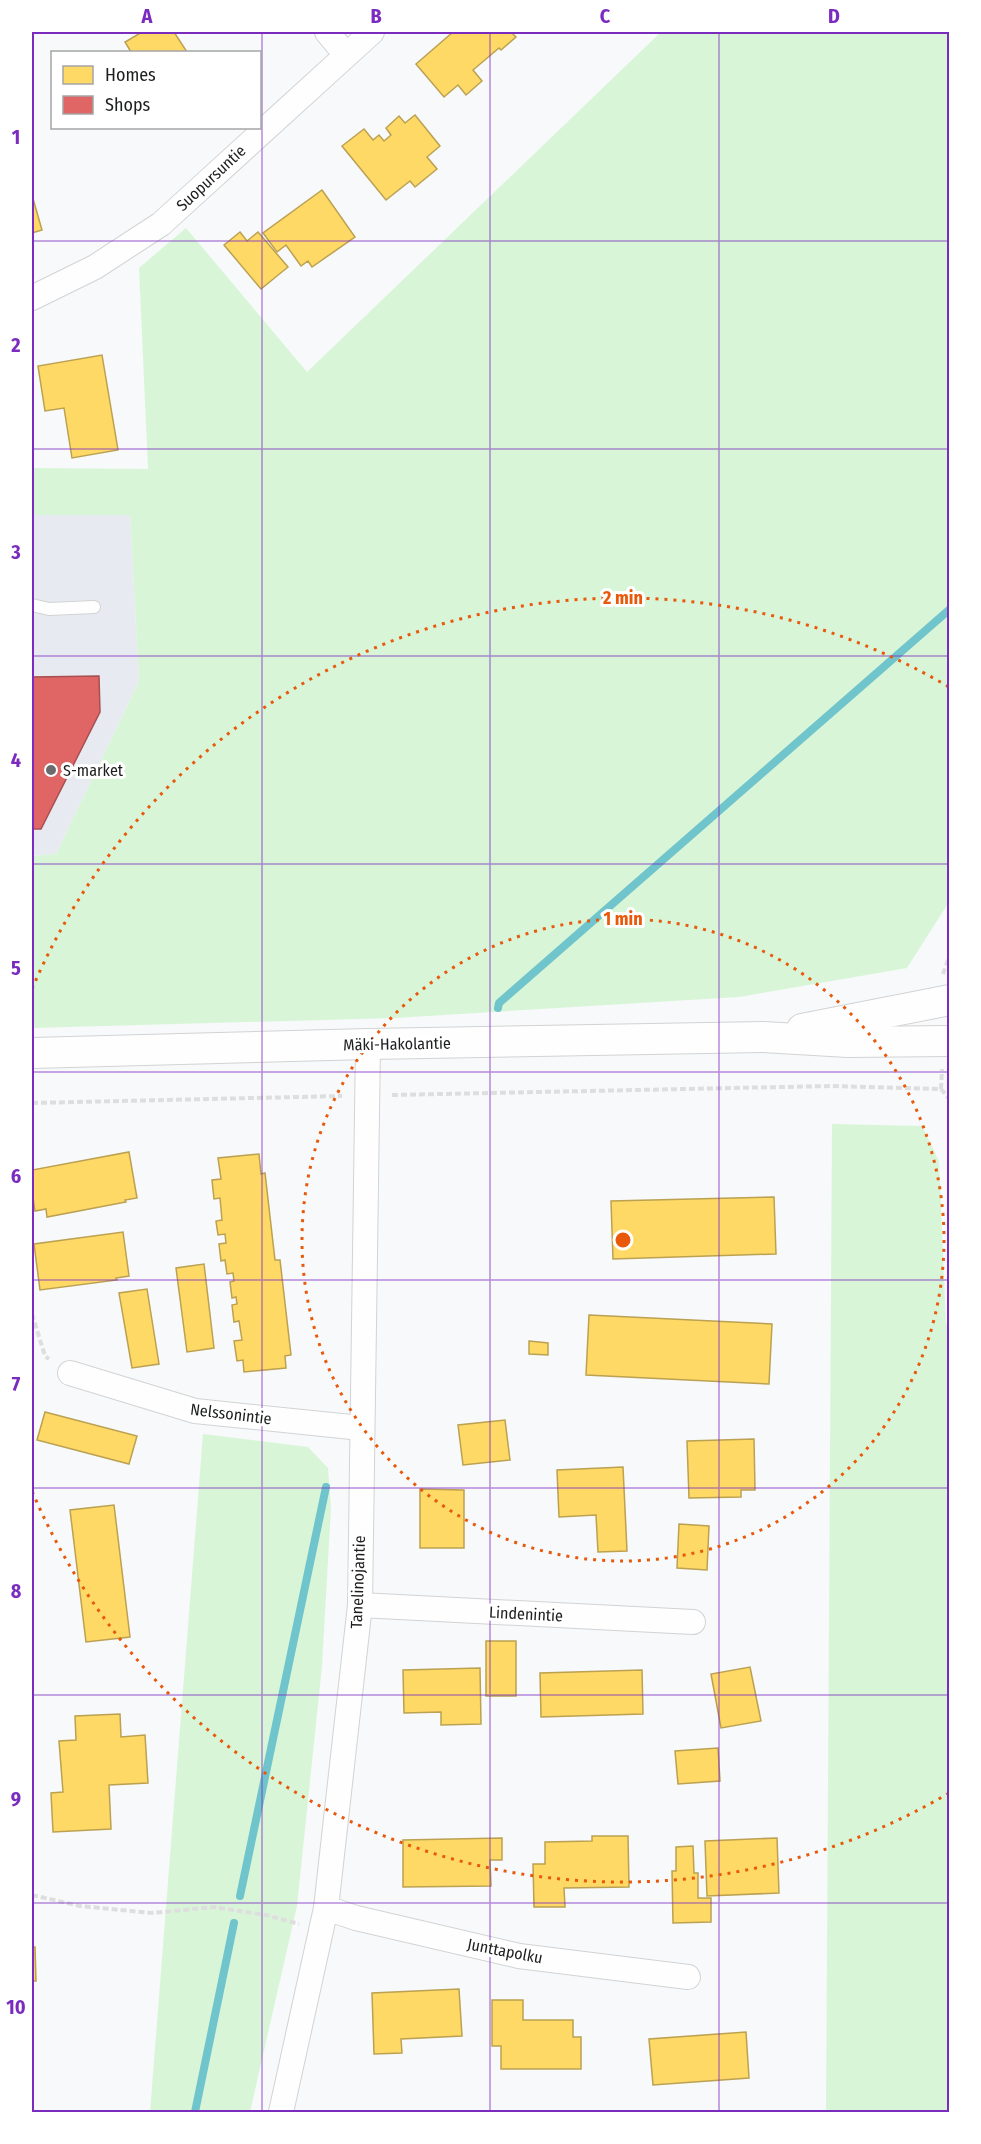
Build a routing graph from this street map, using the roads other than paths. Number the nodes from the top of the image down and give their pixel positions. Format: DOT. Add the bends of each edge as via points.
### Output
graph roads {
  1 [pos="327,32"];
  2 [pos="372,32"];
  3 [pos="346,55"];
  4 [pos="32,298"];
  5 [pos="32,605"];
  6 [pos="94,607"];
  7 [pos="950,1000"];
  8 [pos="763,1037"];
  9 [pos="950,1041"];
  10 [pos="368,1044"];
  11 [pos="32,1053"];
  12 [pos="70,1373"];
  13 [pos="361,1428"];
  14 [pos="360,1605"];
  15 [pos="693,1622"];
  16 [pos="324,1919"];
  17 [pos="688,1977"];
  18 [pos="281,2112"];
  1 -- 3 [label="street"];
  2 -- 3 [label="street, Suopursuntie"];
  3 -- 4 [label="street, Suopursuntie" via="161,224 95,267"];
  5 -- 6 [label="lane" via="49,609"];
  7 -- 8 [label="street, Mäki-Hakolantie"];
  8 -- 9 [label="street, Mäki-Hakolantie" via="848,1042"];
  8 -- 10 [label="street, Mäki-Hakolantie"];
  10 -- 11 [label="street, Mäki-Hakolantie"];
  10 -- 13 [label="street, Tanelinojantie"];
  12 -- 13 [label="street, Nelssonintie" via="195,1411"];
  13 -- 14 [label="street, Tanelinojantie"];
  14 -- 15 [label="street, Lindenintie"];
  14 -- 16 [label="street, Tanelinojantie"];
  16 -- 17 [label="street, Junttapolku" via="356,1918 519,1956"];
  16 -- 18 [label="street, Tanelinojantie"];
}
